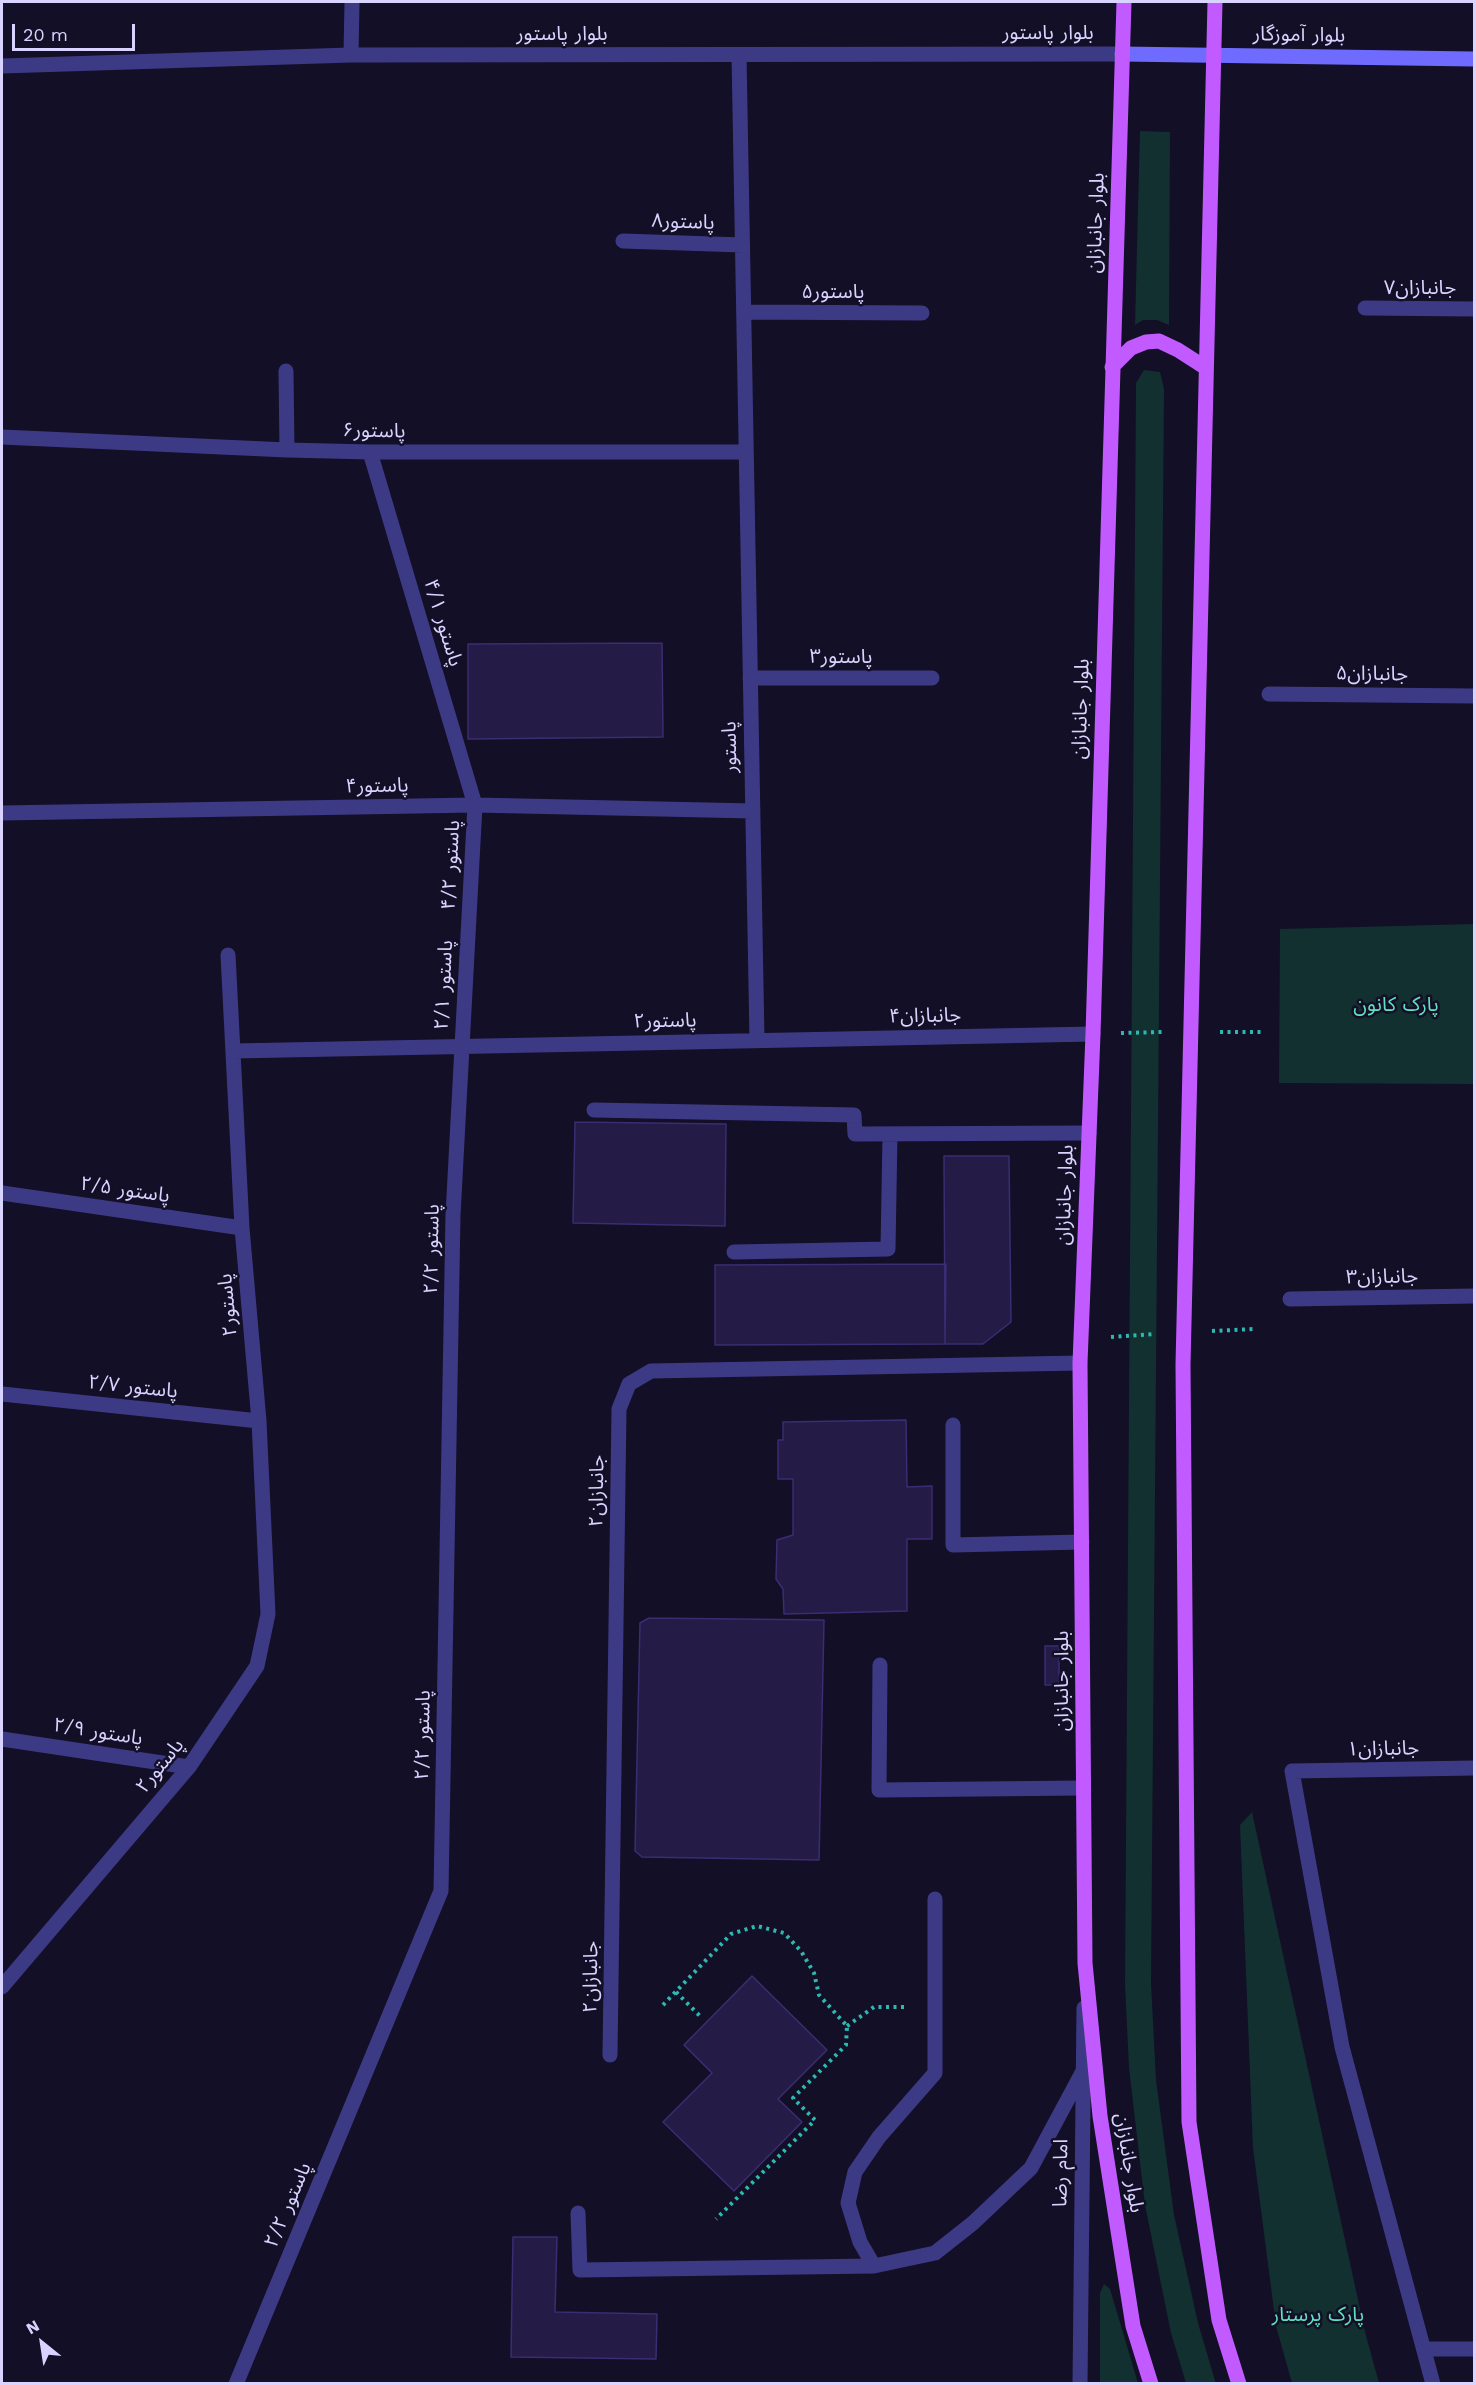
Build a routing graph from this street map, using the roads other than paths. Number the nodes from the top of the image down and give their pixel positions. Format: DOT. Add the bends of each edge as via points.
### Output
graph roads {
  1 [pos="352,2"];
  2 [pos="1124,2"];
  3 [pos="1215,2"];
  4 [pos="1122,54"];
  5 [pos="1215,54"];
  6 [pos="739,55"];
  7 [pos="351,56"];
  8 [pos="1474,59"];
  9 [pos="2,66"];
  10 [pos="623,240"];
  11 [pos="742,245"];
  12 [pos="1365,308"];
  13 [pos="1474,309"];
  14 [pos="744,312"];
  15 [pos="922,314"];
  16 [pos="1112,367"];
  17 [pos="1206,368"];
  18 [pos="286,371"];
  19 [pos="2,437"];
  20 [pos="287,450"];
  21 [pos="370,452"];
  22 [pos="746,452"];
  23 [pos="750,678"];
  24 [pos="932,678"];
  25 [pos="1269,694"];
  26 [pos="1474,696"];
  27 [pos="475,805"];
  28 [pos="753,811"];
  29 [pos="2,813"];
  30 [pos="469,926"];
  31 [pos="228,955"];
  32 [pos="1093,1034"];
  33 [pos="757,1040"];
  34 [pos="462,1047"];
  35 [pos="234,1051"];
  36 [pos="594,1110"];
  37 [pos="1089,1133"];
  38 [pos="890,1134"];
  39 [pos="2,1193"];
  40 [pos="242,1228"];
  41 [pos="734,1251"];
  42 [pos="1474,1296"];
  43 [pos="1290,1299"];
  44 [pos="1080,1363"];
  45 [pos="2,1394"];
  46 [pos="259,1421"];
  47 [pos="953,1425"];
  48 [pos="1082,1542"];
  49 [pos="880,1665"];
  50 [pos="2,1738"];
  51 [pos="189,1767"];
  52 [pos="1474,1768"];
  53 [pos="1083,1788"];
  54 [pos="935,1899"];
  55 [pos="1084,1963"];
  56 [pos="2,1987"];
  57 [pos="610,2055"];
  58 [pos="1083,2071"];
  59 [pos="578,2213"];
  60 [pos="874,2266"];
  61 [pos="1425,2349"];
  62 [pos="1474,2349"];
  63 [pos="236,2384"];
  64 [pos="1080,2384"];
  65 [pos="1151,2384"];
  66 [pos="1239,2384"];
  67 [pos="1433,2384"];
  1 -- 7 [label="street"];
  2 -- 4 [label="main road, بلوار جانبازان"];
  3 -- 5 [label="main road"];
  4 -- 5 [label="main road, بلوار آموزگار"];
  4 -- 6 [label="street, بلوار پاستور"];
  4 -- 16 [label="main road, بلوار جانبازان"];
  5 -- 8 [label="main road, بلوار آموزگار"];
  5 -- 17 [label="main road"];
  6 -- 7 [label="street, بلوار پاستور"];
  6 -- 11 [label="street, پاستور"];
  7 -- 9 [label="street, بلوار پاستور"];
  10 -- 11 [label="street, پاستور۸"];
  11 -- 14 [label="street, پاستور"];
  12 -- 13 [label="street, جانبازان۷"];
  14 -- 15 [label="street, پاستور۵"];
  14 -- 22 [label="street, پاستور"];
  16 -- 17 [label="main road" via="1131,348 1160,341"];
  16 -- 32 [label="main road, بلوار جانبازان"];
  17 -- 66 [label="main road" via="1183,1364 1189,2122 1219,2319"];
  18 -- 20 [label="street"];
  19 -- 20 [label="street, پاستور۶"];
  20 -- 21 [label="street, پاستور۶"];
  21 -- 22 [label="street, پاستور۶"];
  21 -- 27 [label="street, پاستور ۴/۱"];
  22 -- 23 [label="street, پاستور"];
  23 -- 24 [label="street, پاستور۳"];
  23 -- 28 [label="street, پاستور"];
  25 -- 26 [label="street, جانبازان۵"];
  27 -- 28 [label="street, پاستور۴"];
  27 -- 29 [label="street, پاستور۴"];
  27 -- 30 [label="street, پاستور ۴/۲"];
  28 -- 33 [label="street, پاستور"];
  30 -- 34 [label="street, پاستور ۲/۱"];
  31 -- 35 [label="street"];
  32 -- 33 [label="street, جانبازان۴"];
  32 -- 37 [label="main road, بلوار جانبازان"];
  33 -- 34 [label="street, پاستور۲"];
  34 -- 35 [label="street, پاستور۲"];
  34 -- 63 [label="street, پاستور ۲/۲" via="453,1215 441,1892"];
  35 -- 40 [label="street, پاستور۲"];
  36 -- 38 [label="street" via="854,1115 855,1134"];
  37 -- 38 [label="street"];
  37 -- 44 [label="main road, بلوار جانبازان"];
  38 -- 41 [label="street" via="888,1249"];
  39 -- 40 [label="street, پاستور ۲/۵"];
  40 -- 46 [label="street, پاستور۲"];
  42 -- 43 [label="street, جانبازان۳"];
  44 -- 48 [label="main road, بلوار جانبازان"];
  44 -- 57 [label="street, جانبازان۲" via="651,1371 629,1384 619,1409"];
  45 -- 46 [label="street, پاستور ۲/۷"];
  46 -- 51 [label="street, پاستور۲" via="268,1614 257,1666"];
  47 -- 48 [label="street" via="953,1545"];
  48 -- 53 [label="main road, بلوار جانبازان"];
  49 -- 53 [label="street" via="879,1790"];
  50 -- 51 [label="street, پاستور ۲/۹"];
  51 -- 56 [label="street, پاستور۲"];
  52 -- 61 [label="street, جانبازان۱" via="1292,1771 1342,2048"];
  53 -- 55 [label="main road, بلوار جانبازان"];
  54 -- 60 [label="street" via="935,2073 855,2172 848,2203 860,2242"];
  55 -- 58 [label="street, امام رضا"];
  55 -- 65 [label="main road, بلوار جانبازان" via="1101,2128 1133,2326"];
  58 -- 60 [label="street" via="1031,2168 989,2208 935,2253"];
  58 -- 64 [label="street, امام رضا"];
  59 -- 60 [label="street" via="580,2270"];
  61 -- 62 [label="street"];
  61 -- 67 [label="street"];
}
